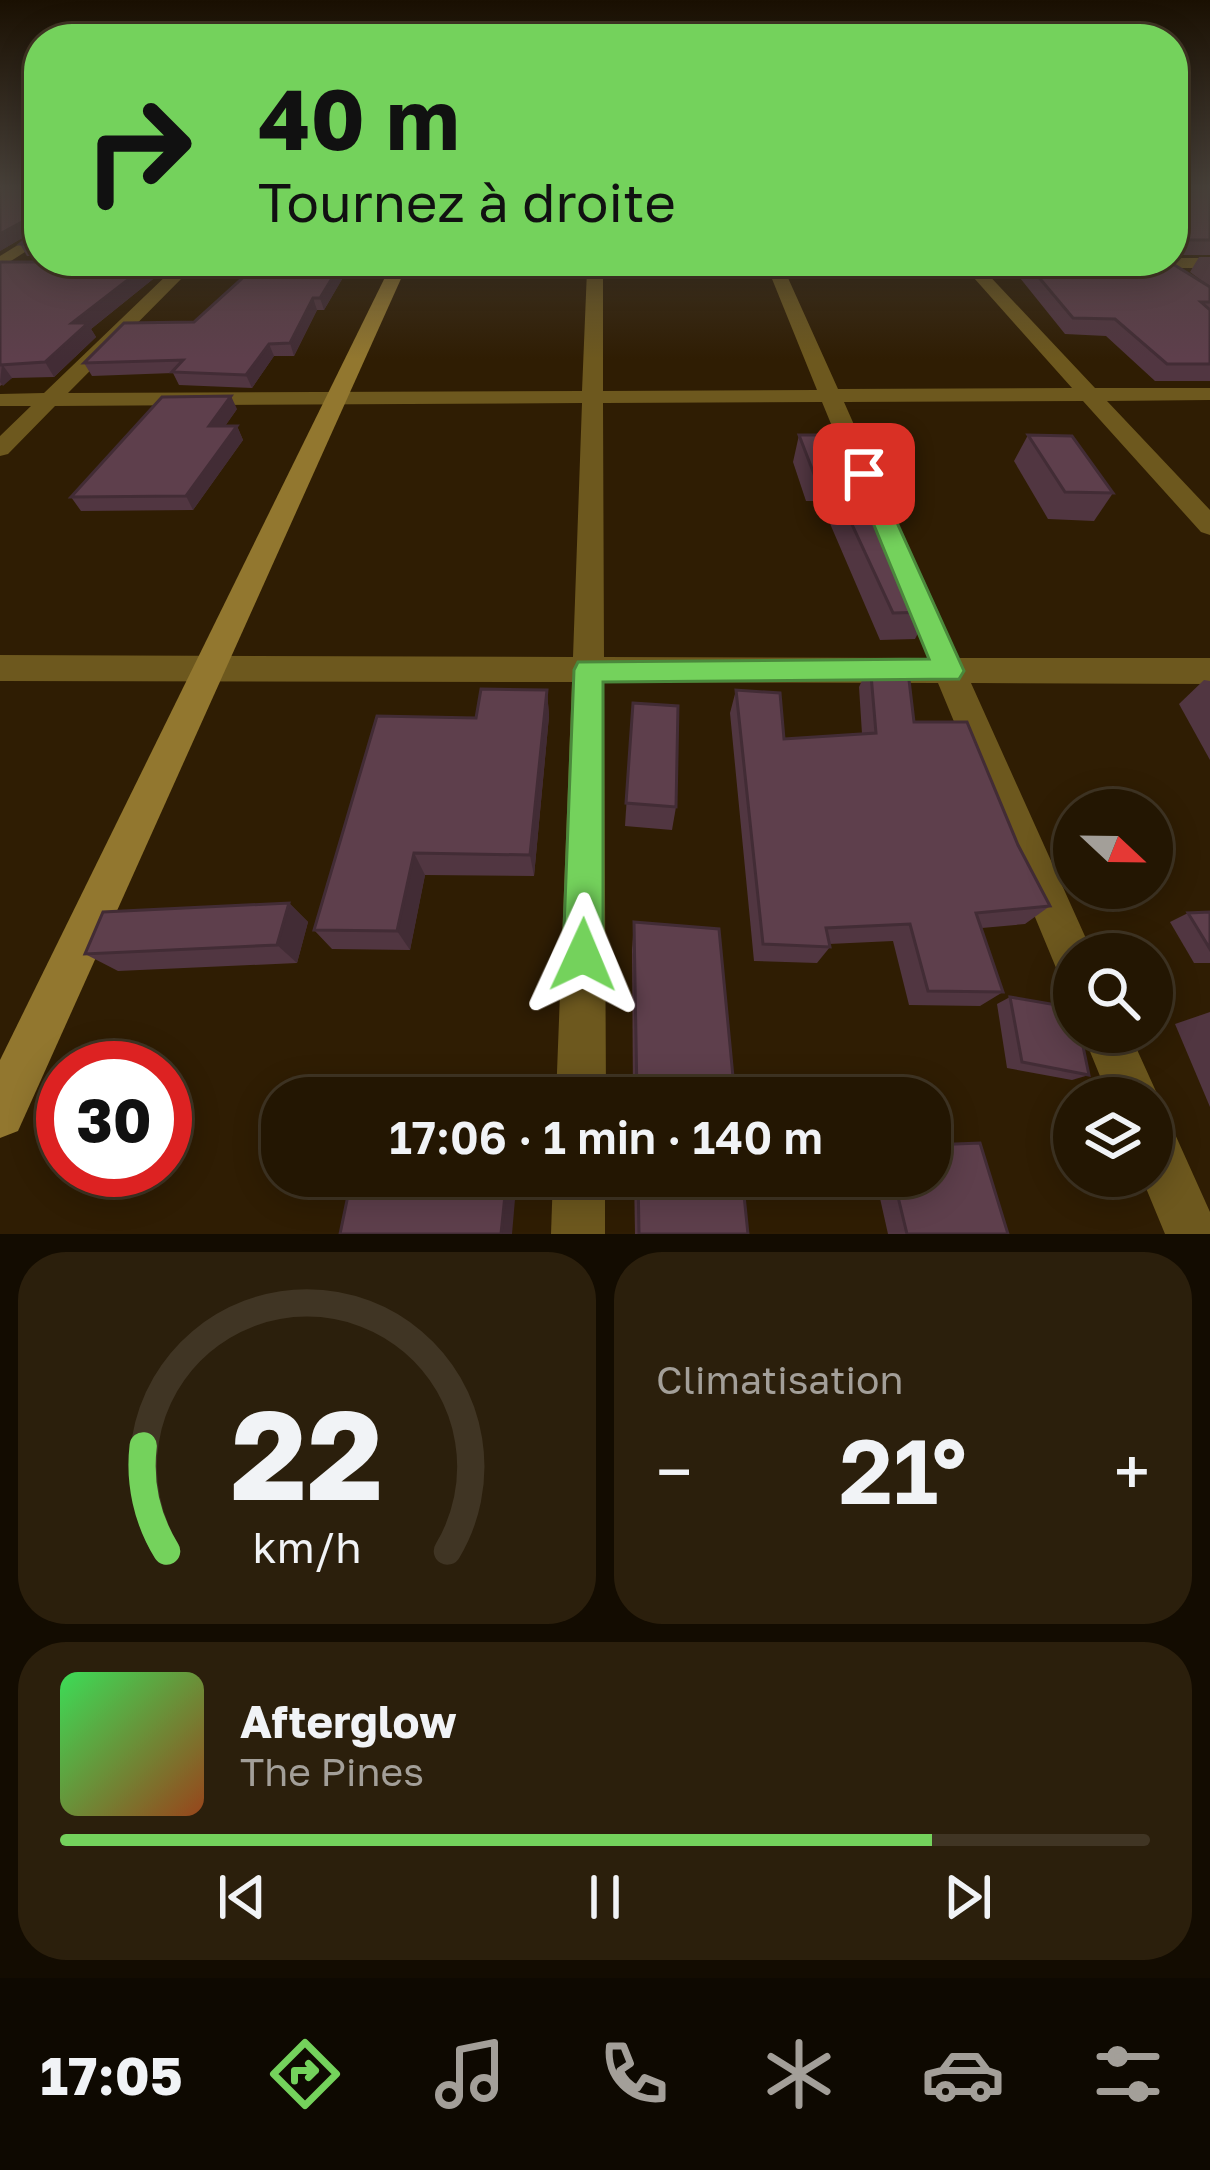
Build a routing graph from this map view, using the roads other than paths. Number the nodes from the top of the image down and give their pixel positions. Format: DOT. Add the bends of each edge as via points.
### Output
graph roads {
  1 [pos="0,264"];
  2 [pos="23,266"];
  3 [pos="175,276"];
  4 [pos="393,276"];
  5 [pos="596,276"];
  6 [pos="778,276"];
  7 [pos="981,276"];
  8 [pos="1176,276"];
  9 [pos="1193,288"];
  10 [pos="1089,394"];
  11 [pos="1210,394"];
  12 [pos="830,396"];
  13 [pos="593,397"];
  14 [pos="336,398"];
  15 [pos="0,400"];
  16 [pos="50,400"];
  17 [pos="0,449"];
  18 [pos="876,502"];
  19 [pos="1210,526"];
  20 [pos="894,544"];
  21 [pos="0,668"];
  22 [pos="208,669"];
  23 [pos="588,670"];
  24 [pos="949,671"];
  25 [pos="1210,671"];
  26 [pos="1062,933"];
  27 [pos="580,1077"];
  28 [pos="0,1113"];
  29 [pos="1173,1190"];
  30 [pos="579,1197"];
  31 [pos="578,1234"];
  32 [pos="1192,1234"];
  1 -- 2 [label="street"];
  3 -- 16 [label="street"];
  4 -- 14 [label="street"];
  5 -- 13 [label="street"];
  6 -- 12 [label="street"];
  7 -- 10 [label="street"];
  8 -- 9 [label="street"];
  10 -- 11 [label="street"];
  10 -- 12 [label="street"];
  10 -- 19 [label="street"];
  12 -- 13 [label="street"];
  12 -- 18 [label="street"];
  13 -- 14 [label="street"];
  13 -- 23 [label="street"];
  14 -- 16 [label="street"];
  14 -- 22 [label="street"];
  15 -- 16 [label="street"];
  16 -- 17 [label="street"];
  20 -- 24 [label="street"];
  21 -- 22 [label="street"];
  22 -- 23 [label="street"];
  22 -- 28 [label="street"];
  23 -- 24 [label="street"];
  23 -- 27 [label="street"];
  24 -- 25 [label="street"];
  24 -- 26 [label="street"];
  29 -- 32 [label="street"];
  30 -- 31 [label="street"];
}
